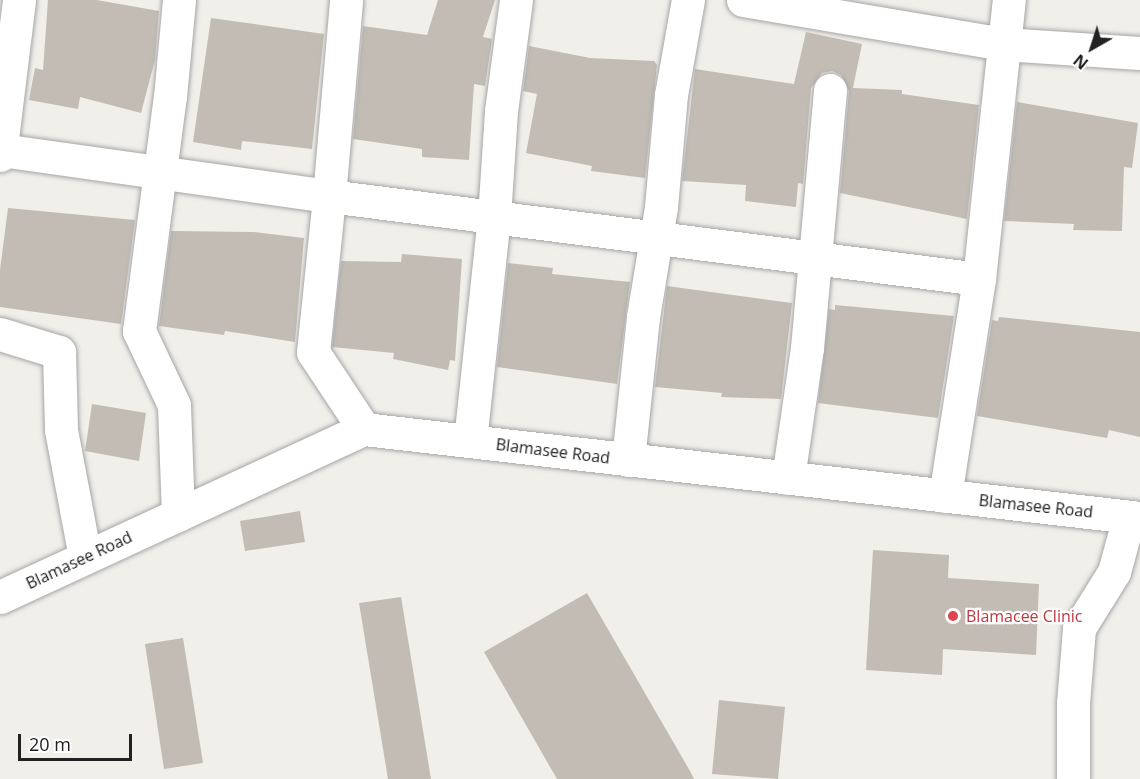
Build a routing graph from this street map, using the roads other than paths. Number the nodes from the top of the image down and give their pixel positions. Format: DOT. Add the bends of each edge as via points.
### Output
graph roads {
  1 [pos="19,0"];
  2 [pos="179,0"];
  3 [pos="346,0"];
  4 [pos="516,0"];
  5 [pos="688,0"];
  6 [pos="742,0"];
  7 [pos="1009,0"];
  8 [pos="1003,44"];
  9 [pos="1140,53"];
  10 [pos="830,90"];
  11 [pos="1,150"];
  12 [pos="0,154"];
  13 [pos="159,171"];
  14 [pos="329,196"];
  15 [pos="494,217"];
  16 [pos="656,237"];
  17 [pos="816,258"];
  18 [pos="978,279"];
  19 [pos="0,334"];
  20 [pos="364,429"];
  21 [pos="470,441"];
  22 [pos="628,460"];
  23 [pos="788,478"];
  24 [pos="945,496"];
  25 [pos="178,515"];
  26 [pos="1135,518"];
  27 [pos="85,557"];
  28 [pos="0,597"];
  29 [pos="1073,779"];
  1 -- 11 [label="street"];
  2 -- 13 [label="street"];
  3 -- 14 [label="street"];
  4 -- 15 [label="street" via="501,111"];
  5 -- 16 [label="street" via="671,95"];
  6 -- 8 [label="street"];
  7 -- 8 [label="street"];
  8 -- 9 [label="street"];
  8 -- 18 [label="street"];
  10 -- 17 [label="street"];
  11 -- 12 [label="street"];
  11 -- 13 [label="street"];
  13 -- 14 [label="street"];
  13 -- 25 [label="street" via="139,331 174,405"];
  14 -- 15 [label="street"];
  14 -- 20 [label="street" via="313,352"];
  15 -- 16 [label="street"];
  15 -- 21 [label="street"];
  16 -- 17 [label="street"];
  16 -- 22 [label="street"];
  17 -- 18 [label="street"];
  17 -- 23 [label="street"];
  18 -- 24 [label="street"];
  19 -- 27 [label="street" via="59,352 61,430"];
  20 -- 21 [label="street, Blamasee Road"];
  20 -- 25 [label="street, Blamasee Road"];
  21 -- 22 [label="street, Blamasee Road"];
  22 -- 23 [label="street, Blamasee Road"];
  23 -- 24 [label="street, Blamasee Road"];
  24 -- 26 [label="street, Blamasee Road"];
  25 -- 27 [label="street, Blamasee Road"];
  26 -- 29 [label="street" via="1114,572 1079,628 1072,703"];
  27 -- 28 [label="street, Blamasee Road"];
}
